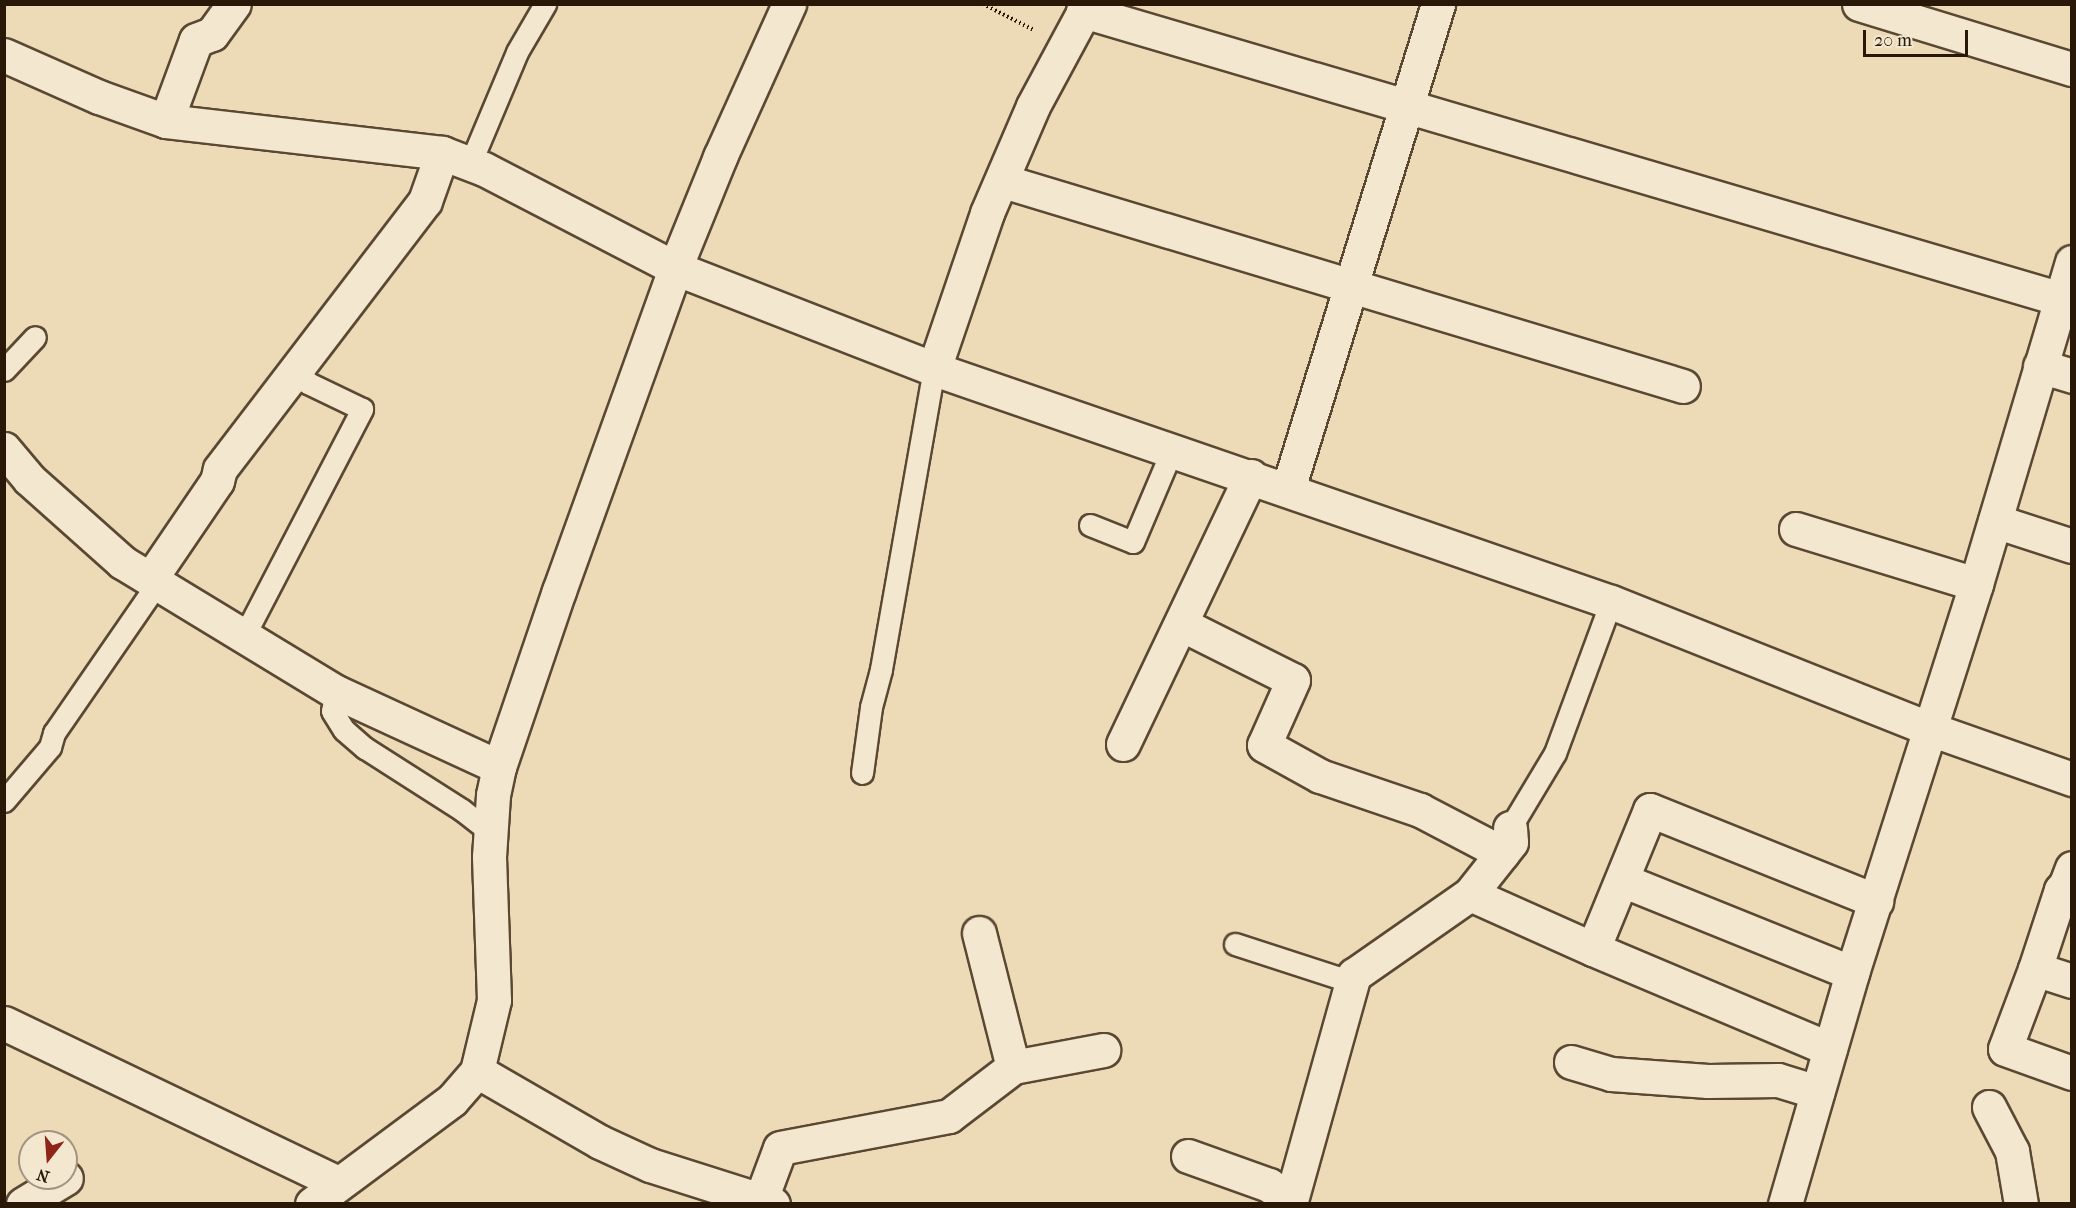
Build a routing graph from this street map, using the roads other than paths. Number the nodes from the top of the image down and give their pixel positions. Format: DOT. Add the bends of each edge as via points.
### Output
graph roads {
  1 [pos="234,4"];
  2 [pos="545,4"];
  3 [pos="789,4"];
  4 [pos="1438,4"];
  5 [pos="1859,4"];
  6 [pos="1086,8"];
  7 [pos="4,55"];
  8 [pos="2072,69"];
  9 [pos="1407,108"];
  10 [pos="166,121"];
  11 [pos="456,159"];
  12 [pos="1003,182"];
  13 [pos="2072,262"];
  14 [pos="675,268"];
  15 [pos="1350,288"];
  16 [pos="2061,299"];
  17 [pos="35,338"];
  18 [pos="2040,366"];
  19 [pos="295,368"];
  20 [pos="934,369"];
  21 [pos="4,370"];
  22 [pos="2072,376"];
  23 [pos="1683,386"];
  24 [pos="4,449"];
  25 [pos="1172,450"];
  26 [pos="1251,476"];
  27 [pos="1287,489"];
  28 [pos="1995,521"];
  29 [pos="1090,525"];
  30 [pos="1796,529"];
  31 [pos="2072,546"];
  32 [pos="154,580"];
  33 [pos="1976,584"];
  34 [pos="1611,602"];
  35 [pos="1181,624"];
  36 [pos="244,636"];
  37 [pos="336,692"];
  38 [pos="1930,729"];
  39 [pos="1124,744"];
  40 [pos="499,767"];
  41 [pos="862,773"];
  42 [pos="2072,779"];
  43 [pos="4,801"];
  44 [pos="491,833"];
  45 [pos="1506,840"];
  46 [pos="1622,880"];
  47 [pos="2070,880"];
  48 [pos="1470,894"];
  49 [pos="1876,901"];
  50 [pos="979,933"];
  51 [pos="1235,944"];
  52 [pos="1593,950"];
  53 [pos="2035,969"];
  54 [pos="1852,973"];
  55 [pos="2072,981"];
  56 [pos="1352,982"];
  57 [pos="4,1023"];
  58 [pos="1830,1049"];
  59 [pos="1103,1050"];
  60 [pos="1571,1062"];
  61 [pos="1013,1067"];
  62 [pos="477,1071"];
  63 [pos="2072,1073"];
  64 [pos="1817,1092"];
  65 [pos="1989,1107"];
  66 [pos="1188,1156"];
  67 [pos="338,1183"];
  68 [pos="45,1190"];
  69 [pos="767,1201"];
  70 [pos="1290,1202"];
  71 [pos="23,1203"];
  72 [pos="312,1203"];
  73 [pos="1785,1203"];
  74 [pos="2021,1203"];
  1 -- 10 [label="street" via="212,34 196,40"];
  2 -- 11 [label="lane"];
  3 -- 14 [label="street"];
  4 -- 9 [label="street"];
  5 -- 8 [label="street"];
  6 -- 9 [label="street"];
  6 -- 12 [label="street" via="1033,106"];
  7 -- 10 [label="street" via="99,97"];
  9 -- 15 [label="street"];
  9 -- 16 [label="street"];
  10 -- 11 [label="street"];
  11 -- 14 [label="street"];
  11 -- 19 [label="street"];
  12 -- 15 [label="street"];
  12 -- 20 [label="street" via="987,213"];
  13 -- 16 [label="street"];
  14 -- 20 [label="street"];
  14 -- 40 [label="street"];
  15 -- 23 [label="street"];
  15 -- 27 [label="street"];
  16 -- 18 [label="street"];
  17 -- 21 [label="lane"];
  18 -- 22 [label="street"];
  18 -- 28 [label="street"];
  19 -- 32 [label="street" via="220,469 217,481"];
  19 -- 36 [label="lane" via="308,383 362,409"];
  20 -- 25 [label="street"];
  20 -- 41 [label="lane"];
  24 -- 32 [label="street" via="29,479 122,562"];
  25 -- 26 [label="street"];
  25 -- 29 [label="lane" via="1133,542"];
  26 -- 27 [label="street"];
  26 -- 35 [label="street"];
  27 -- 34 [label="street"];
  28 -- 31 [label="street"];
  28 -- 33 [label="street"];
  30 -- 33 [label="street"];
  32 -- 36 [label="street"];
  32 -- 43 [label="lane" via="54,733 50,747"];
  33 -- 38 [label="street"];
  34 -- 38 [label="street"];
  34 -- 45 [label="lane" via="1555,753"];
  35 -- 39 [label="street"];
  35 -- 45 [label="street" via="1293,680 1264,745 1320,776"];
  36 -- 37 [label="street"];
  37 -- 40 [label="street"];
  37 -- 44 [label="lane" via="332,711 344,730"];
  38 -- 42 [label="street"];
  38 -- 49 [label="street"];
  40 -- 44 [label="street"];
  44 -- 62 [label="street" via="494,1000"];
  45 -- 48 [label="street"];
  46 -- 49 [label="street" via="1650,810"];
  46 -- 52 [label="street"];
  46 -- 54 [label="street"];
  47 -- 53 [label="street" via="2061,890"];
  48 -- 52 [label="street"];
  48 -- 56 [label="street" via="1354,975"];
  49 -- 54 [label="street"];
  50 -- 61 [label="street"];
  51 -- 56 [label="lane"];
  52 -- 58 [label="street"];
  53 -- 55 [label="street"];
  53 -- 63 [label="street" via="2005,1049"];
  54 -- 58 [label="street"];
  56 -- 70 [label="street"];
  57 -- 67 [label="street"];
  58 -- 64 [label="street"];
  59 -- 61 [label="street"];
  60 -- 64 [label="street" via="1611,1074 1708,1081 1778,1080"];
  61 -- 69 [label="street" via="949,1116 780,1148"];
  62 -- 67 [label="street" via="452,1100"];
  62 -- 69 [label="street" via="600,1142 650,1165"];
  64 -- 73 [label="street"];
  65 -- 74 [label="street" via="2012,1151"];
  66 -- 70 [label="street" via="1269,1185"];
  67 -- 72 [label="street"];
  68 -- 71 [label="street"];
}
